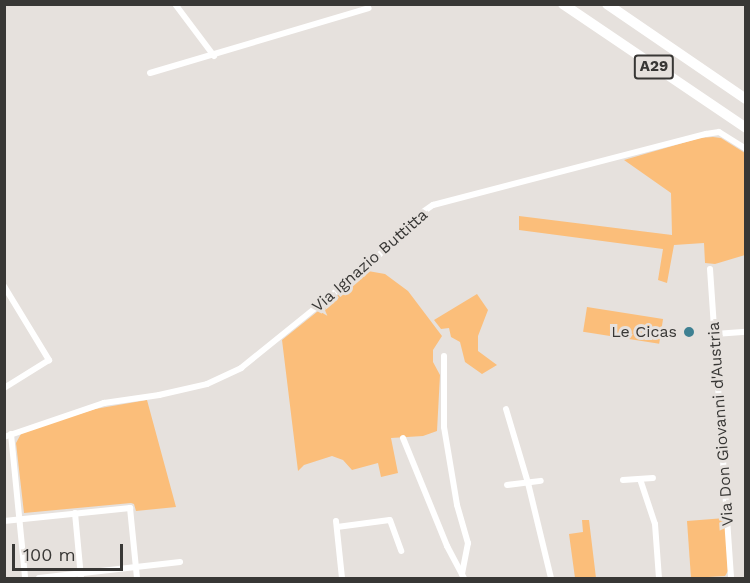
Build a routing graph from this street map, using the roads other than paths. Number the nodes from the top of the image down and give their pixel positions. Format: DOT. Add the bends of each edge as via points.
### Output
graph roads {
  1 [pos="175,4"];
  2 [pos="563,4"];
  3 [pos="607,4"];
  4 [pos="369,8"];
  5 [pos="214,56"];
  6 [pos="150,73"];
  7 [pos="746,99"];
  8 [pos="746,128"];
  9 [pos="746,149"];
  10 [pos="710,269"];
  11 [pos="4,286"];
  12 [pos="746,332"];
  13 [pos="715,334"];
  14 [pos="444,356"];
  15 [pos="4,388"];
  16 [pos="506,409"];
  17 [pos="8,436"];
  18 [pos="403,438"];
  19 [pos="652,478"];
  20 [pos="640,479"];
  21 [pos="623,480"];
  22 [pos="542,481"];
  23 [pos="528,483"];
  24 [pos="507,485"];
  25 [pos="75,513"];
  26 [pos="20,519"];
  27 [pos="4,521"];
  28 [pos="401,551"];
  29 [pos="180,562"];
  30 [pos="136,567"];
  31 [pos="81,576"];
  32 [pos="463,577"];
  33 [pos="26,579"];
  34 [pos="39,579"];
  35 [pos="137,579"];
  36 [pos="342,579"];
  37 [pos="551,579"];
  38 [pos="658,579"];
  39 [pos="731,579"];
  1 -- 5 [label="street"];
  2 -- 8 [label="highway, A29"];
  3 -- 7 [label="highway, A29"];
  4 -- 5 [label="street"];
  5 -- 6 [label="street"];
  9 -- 17 [label="street, Via Ignazio Buttitta" via="719,132 434,206 420,214 370,264 241,368 207,384 104,403"];
  10 -- 13 [label="street, Via Don Giovanni d'Austria"];
  11 -- 15 [label="street" via="49,360"];
  12 -- 13 [label="street"];
  13 -- 39 [label="street, Via Don Giovanni d'Austria"];
  14 -- 32 [label="street" via="444,427 457,505 468,543"];
  16 -- 23 [label="street"];
  17 -- 26 [label="street"];
  18 -- 32 [label="street"];
  19 -- 20 [label="street"];
  20 -- 21 [label="street"];
  20 -- 38 [label="street" via="655,524"];
  22 -- 23 [label="street"];
  23 -- 24 [label="street"];
  23 -- 37 [label="street"];
  25 -- 26 [label="street"];
  25 -- 30 [label="street" via="130,508"];
  25 -- 31 [label="street"];
  26 -- 27 [label="street"];
  26 -- 33 [label="street"];
  28 -- 36 [label="street" via="390,520 336,524"];
  29 -- 30 [label="street"];
  30 -- 31 [label="street"];
  30 -- 35 [label="street"];
  31 -- 34 [label="street"];
}
